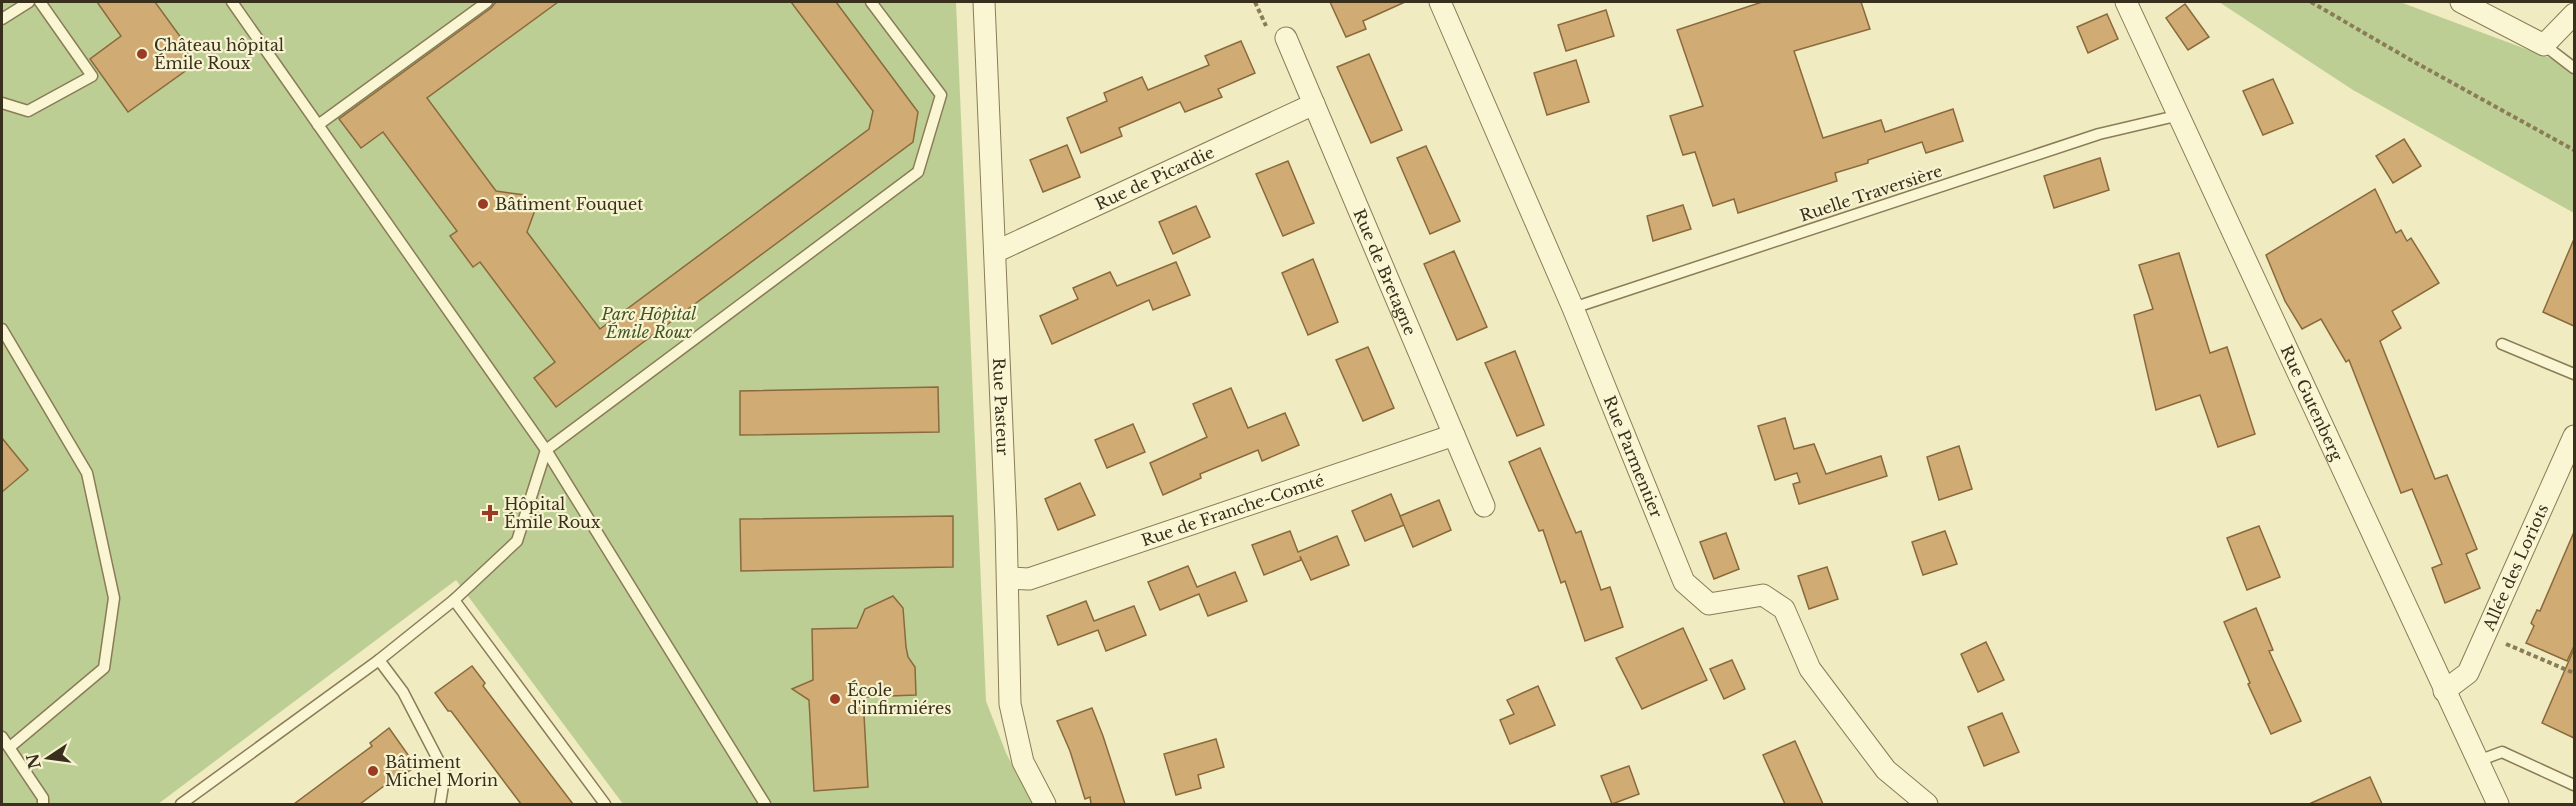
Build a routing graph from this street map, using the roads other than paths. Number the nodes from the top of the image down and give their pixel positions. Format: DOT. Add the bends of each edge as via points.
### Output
graph roads {
  1 [pos="29,2"];
  2 [pos="40,2"];
  3 [pos="232,2"];
  4 [pos="487,2"];
  5 [pos="872,2"];
  6 [pos="984,2"];
  7 [pos="1440,2"];
  8 [pos="2126,2"];
  9 [pos="2461,2"];
  10 [pos="2574,14"];
  11 [pos="2,19"];
  12 [pos="1286,38"];
  13 [pos="2544,45"];
  14 [pos="2574,68"];
  15 [pos="2,104"];
  16 [pos="1314,104"];
  17 [pos="2180,115"];
  18 [pos="318,125"];
  19 [pos="995,252"];
  20 [pos="1573,308"];
  21 [pos="2,328"];
  22 [pos="2502,344"];
  23 [pos="2574,374"];
  24 [pos="1454,435"];
  25 [pos="2574,436"];
  26 [pos="546,450"];
  27 [pos="2567,474"];
  28 [pos="1484,506"];
  29 [pos="1008,578"];
  30 [pos="454,600"];
  31 [pos="379,660"];
  32 [pos="2444,691"];
  33 [pos="2,737"];
  34 [pos="10,747"];
  35 [pos="2478,761"];
  36 [pos="2574,785"];
  37 [pos="43,804"];
  38 [pos="181,804"];
  39 [pos="440,804"];
  40 [pos="605,804"];
  41 [pos="765,804"];
  42 [pos="1045,804"];
  43 [pos="1927,804"];
  44 [pos="2498,804"];
  1 -- 11 [label="lane"];
  2 -- 15 [label="lane" via="92,76 28,111"];
  3 -- 18 [label="lane"];
  4 -- 18 [label="lane"];
  5 -- 26 [label="lane" via="941,95 918,172"];
  6 -- 19 [label="street, Rue Pasteur"];
  7 -- 20 [label="street, Rue Parmentier"];
  8 -- 17 [label="street, Rue Gutenberg"];
  9 -- 13 [label="street"];
  10 -- 13 [label="street"];
  12 -- 16 [label="street, Rue de Bretagne"];
  13 -- 14 [label="lane"];
  16 -- 19 [label="street, Rue de Picardie"];
  16 -- 24 [label="street, Rue de Bretagne"];
  17 -- 20 [label="lane, Ruelle Traversière" via="2098,134"];
  17 -- 32 [label="street, Rue Gutenberg"];
  18 -- 26 [label="lane"];
  19 -- 29 [label="street, Rue Pasteur"];
  20 -- 43 [label="street, Rue Parmentier" via="1684,582 1709,604 1763,595 1784,609 1810,669 1886,770"];
  21 -- 34 [label="lane" via="87,473 114,598 104,668"];
  22 -- 23 [label="lane"];
  24 -- 28 [label="street, Rue de Bretagne"];
  24 -- 29 [label="street, Rue de Franche-Comté" via="1029,579"];
  25 -- 27 [label="street, Allée des Loriots"];
  26 -- 30 [label="lane" via="517,541"];
  26 -- 41 [label="lane"];
  27 -- 32 [label="street, Allée des Loriots" via="2468,673"];
  29 -- 42 [label="street, Rue Pasteur" via="1010,704 1023,762"];
  30 -- 31 [label="lane"];
  30 -- 40 [label="lane"];
  31 -- 38 [label="lane"];
  31 -- 39 [label="lane" via="403,692 446,773"];
  32 -- 35 [label="street, Rue Gutenberg"];
  33 -- 34 [label="lane"];
  34 -- 37 [label="lane" via="43,798"];
  35 -- 36 [label="lane" via="2502,752"];
  35 -- 44 [label="street, Rue Gutenberg"];
}
